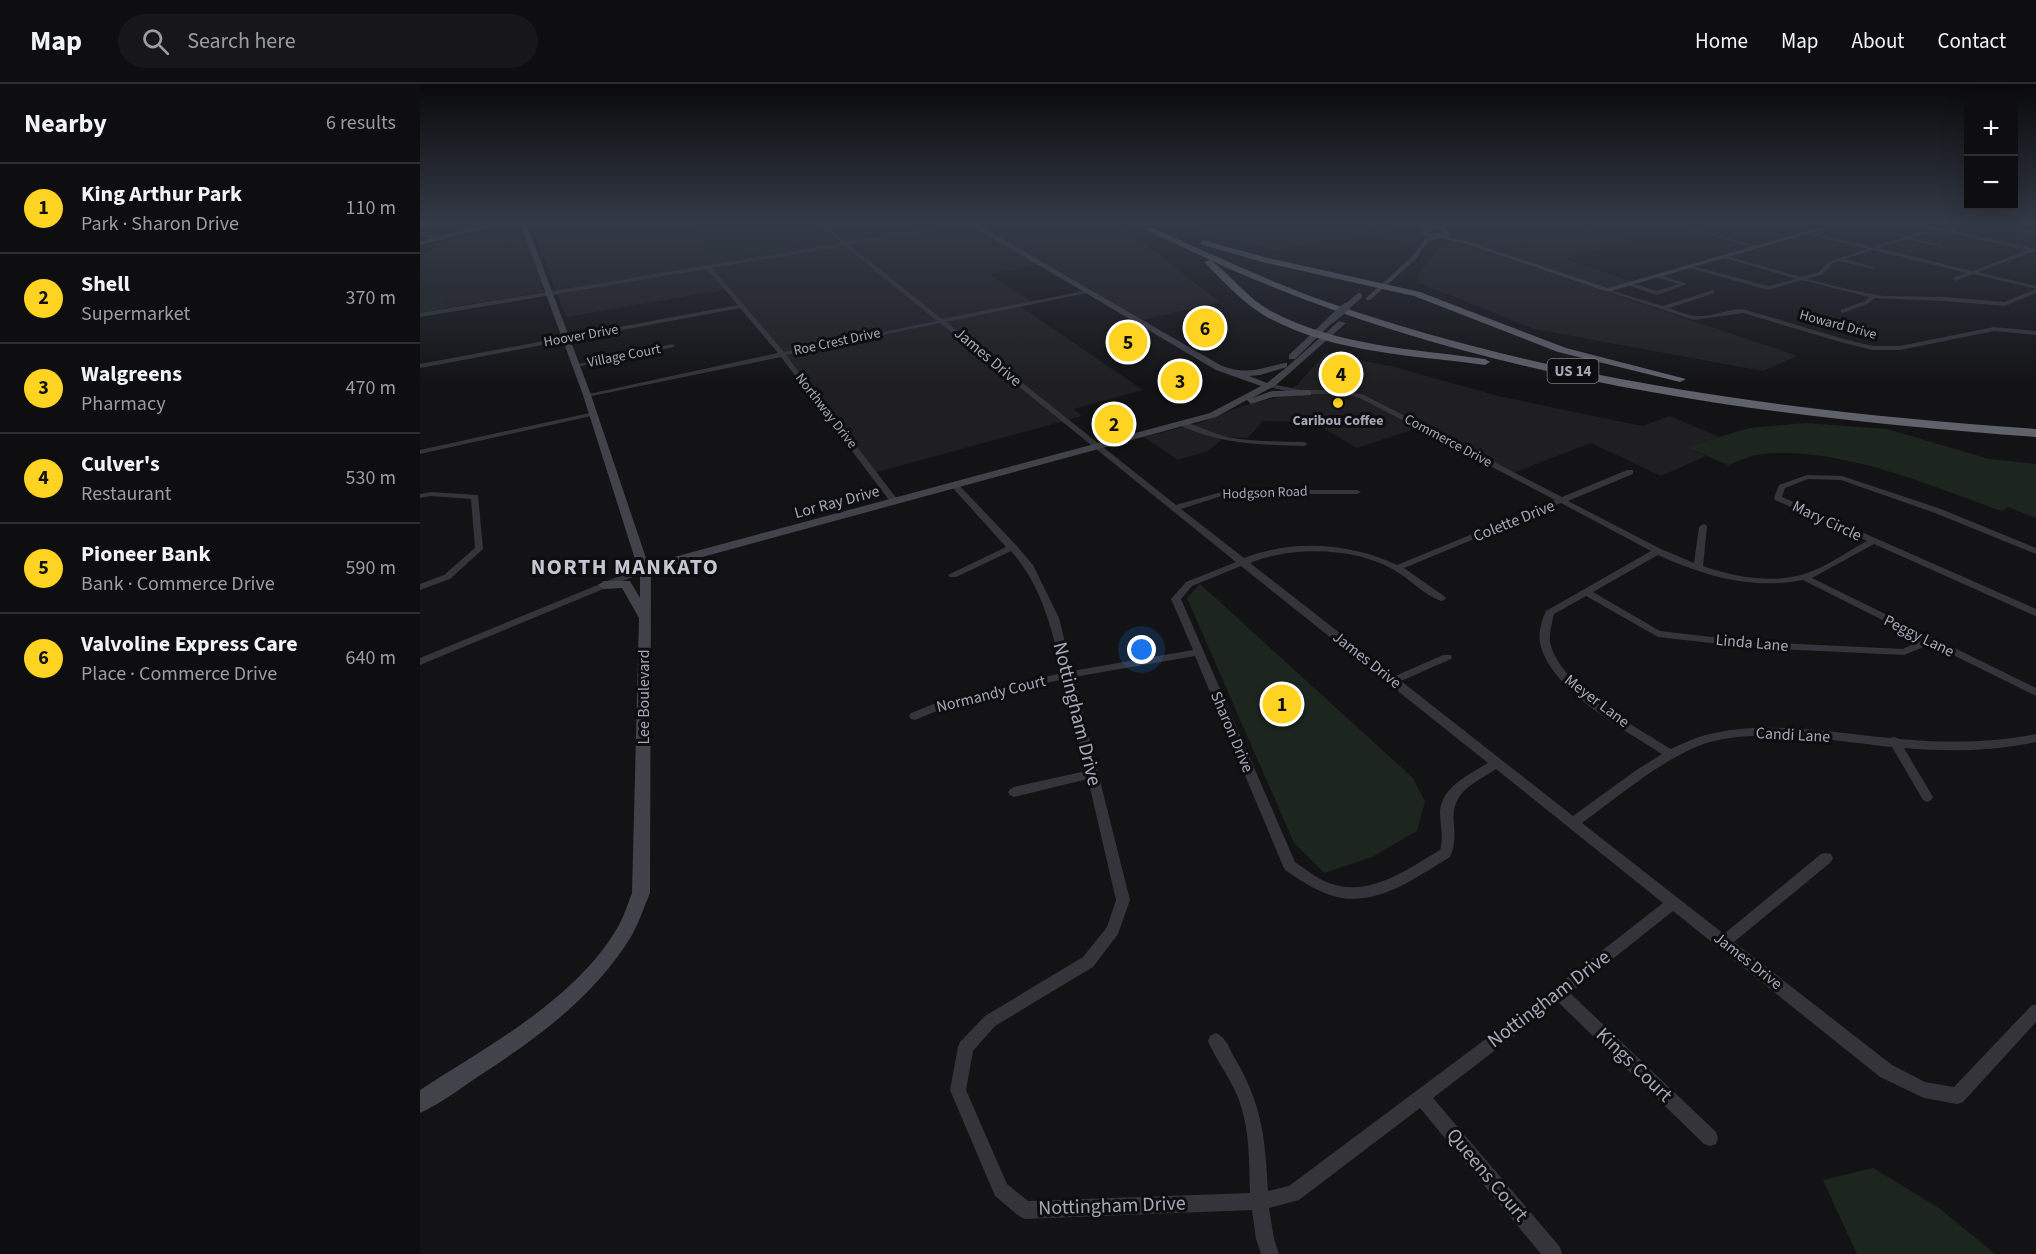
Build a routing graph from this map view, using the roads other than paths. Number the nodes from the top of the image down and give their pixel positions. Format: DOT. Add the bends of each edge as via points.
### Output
graph roads {
  1 [pos="1395,275"];
  2 [pos="543,276"];
  3 [pos="649,276"];
  4 [pos="716,276"];
  5 [pos="886,276"];
  6 [pos="1061,276"];
  7 [pos="1224,276"];
  8 [pos="1256,276"];
  9 [pos="1279,276"];
  10 [pos="1334,276"];
  11 [pos="1387,276"];
  12 [pos="1394,276"];
  13 [pos="1565,276"];
  14 [pos="1657,276"];
  15 [pos="1718,276"];
  16 [pos="1789,276"];
  17 [pos="1812,276"];
  18 [pos="1964,276"];
  19 [pos="1986,276"];
  20 [pos="1801,279"];
  21 [pos="1955,279"];
  22 [pos="1379,283"];
  23 [pos="1627,284"];
  24 [pos="1918,289"];
  25 [pos="2036,289"];
  26 [pos="1608,290"];
  27 [pos="1087,291"];
  28 [pos="549,292"];
  29 [pos="1713,292"];
  30 [pos="1429,297"];
  31 [pos="1872,297"];
  32 [pos="1932,298"];
  33 [pos="741,306"];
  34 [pos="1663,308"];
  35 [pos="1843,311"];
  36 [pos="420,315"];
  37 [pos="943,320"];
  38 [pos="1316,333"];
  39 [pos="2036,333"];
  40 [pos="1328,336"];
  41 [pos="565,339"];
  42 [pos="672,346"];
  43 [pos="781,353"];
  44 [pos="1212,364"];
  45 [pos="576,365"];
  46 [pos="420,366"];
  47 [pos="1288,367"];
  48 [pos="1688,381"];
  49 [pos="1266,385"];
  50 [pos="1719,387"];
  51 [pos="1679,391"];
  52 [pos="1308,393"];
  53 [pos="587,395"];
  54 [pos="1785,400"];
  55 [pos="1222,411"];
  56 [pos="594,414"];
  57 [pos="1184,424"];
  58 [pos="2036,427"];
  59 [pos="2036,433"];
  60 [pos="1304,444"];
  61 [pos="1100,447"];
  62 [pos="420,452"];
  63 [pos="1630,472"];
  64 [pos="955,486"];
  65 [pos="1357,492"];
  66 [pos="420,496"];
  67 [pos="896,502"];
  68 [pos="1562,502"];
  69 [pos="1174,508"];
  70 [pos="1703,527"];
  71 [pos="1871,542"];
  72 [pos="1013,547"];
  73 [pos="1658,551"];
  74 [pos="2036,551"];
  75 [pos="1244,562"];
  76 [pos="1397,568"];
  77 [pos="1698,568"];
  78 [pos="644,569"];
  79 [pos="954,575"];
  80 [pos="1803,578"];
  81 [pos="604,585"];
  82 [pos="420,587"];
  83 [pos="1585,591"];
  84 [pos="1441,598"];
  85 [pos="2036,613"];
  86 [pos="643,617"];
  87 [pos="1929,641"];
  88 [pos="1198,652"];
  89 [pos="1448,657"];
  90 [pos="420,662"];
  91 [pos="1067,675"];
  92 [pos="1393,681"];
  93 [pos="2036,692"];
  94 [pos="915,716"];
  95 [pos="2036,738"];
  96 [pos="1894,741"];
  97 [pos="1672,755"];
  98 [pos="1497,762"];
  99 [pos="1092,774"];
  100 [pos="1014,792"];
  101 [pos="1927,798"];
  102 [pos="1574,822"];
  103 [pos="1826,858"];
  104 [pos="1674,902"];
  105 [pos="1724,942"];
  106 [pos="1559,993"];
  107 [pos="2036,1011"];
  108 [pos="1216,1041"];
  109 [pos="1421,1097"];
  110 [pos="420,1102"];
  111 [pos="1710,1138"];
  112 [pos="1261,1201"];
  113 [pos="1270,1254"];
  114 [pos="1553,1254"];
  1 -- 30 [label="highway" via="1395,286"];
  2 -- 28 [label="street, Lee Boulevard"];
  3 -- 28 [label="street"];
  4 -- 33 [label="street, Northway Drive"];
  5 -- 37 [label="street, James Drive"];
  6 -- 27 [label="street, Commerce Drive"];
  7 -- 38 [label="highway" via="1256,306 1282,321"];
  8 -- 51 [label="highway, US 14" via="1305,297 1403,330 1522,360"];
  9 -- 54 [label="highway, US 14" via="1320,293 1458,337 1620,374"];
  10 -- 22 [label="highway"];
  11 -- 22 [label="street, Lor Ray Drive"];
  12 -- 22 [label="street, Lor Ray Drive"];
  13 -- 26 [label="street, Howard Drive"];
  14 -- 23 [label="street"];
  14 -- 23 [label="street" via="1684,284 1657,293"];
  15 -- 20 [label="street" via="1761,288"];
  16 -- 20 [label="street"];
  17 -- 20 [label="street"];
  18 -- 21 [label="street"];
  19 -- 25 [label="street"];
  20 -- 31 [label="street"];
  22 -- 30 [label="highway"];
  22 -- 38 [label="street, Lor Ray Drive, bridge"];
  22 -- 40 [label="street, Lor Ray Drive"];
  23 -- 26 [label="street"];
  24 -- 32 [label="street"];
  25 -- 32 [label="street" via="2005,304"];
  26 -- 34 [label="street, Howard Drive"];
  27 -- 37 [label="street, Roe Crest Drive"];
  27 -- 44 [label="street, Commerce Drive"];
  28 -- 36 [label="street"];
  28 -- 41 [label="street, Lee Boulevard"];
  29 -- 34 [label="street"];
  30 -- 48 [label="highway" via="1562,350"];
  31 -- 32 [label="street"];
  31 -- 35 [label="street"];
  33 -- 41 [label="street, Hoover Drive"];
  33 -- 43 [label="street, Northway Drive"];
  34 -- 39 [label="street, Howard Drive" via="1702,319 1729,310 1743,311 1873,348 1900,348 1994,329"];
  37 -- 43 [label="street, Roe Crest Drive"];
  37 -- 61 [label="street, James Drive"];
  38 -- 40 [label="highway"];
  38 -- 47 [label="street, Lor Ray Drive"];
  40 -- 47 [label="street, Lor Ray Drive"];
  40 -- 51 [label="highway"];
  41 -- 45 [label="street, Lee Boulevard"];
  41 -- 46 [label="street, Hoover Drive"];
  42 -- 45 [label="street, Village Court"];
  43 -- 53 [label="street, Roe Crest Drive"];
  43 -- 67 [label="street, Northway Drive"];
  44 -- 47 [label="street" via="1244,374"];
  44 -- 49 [label="street, Commerce Drive"];
  44 -- 55 [label="street" via="1239,388 1237,396"];
  45 -- 53 [label="street, Lee Boulevard"];
  47 -- 49 [label="street, Lor Ray Drive"];
  47 -- 52 [label="street" via="1287,381"];
  49 -- 52 [label="street, Commerce Drive"];
  49 -- 55 [label="street, Lor Ray Drive"];
  50 -- 54 [label="highway"];
  51 -- 59 [label="highway, US 14" via="1864,417"];
  52 -- 55 [label="street" via="1269,395"];
  52 -- 68 [label="street, Commerce Drive" via="1362,396"];
  53 -- 56 [label="street, Lee Boulevard"];
  54 -- 58 [label="highway, US 14"];
  55 -- 57 [label="street, Lor Ray Drive"];
  56 -- 62 [label="street"];
  56 -- 78 [label="street, Lee Boulevard"];
  57 -- 60 [label="street" via="1218,439"];
  57 -- 61 [label="street, Lor Ray Drive"];
  61 -- 64 [label="street, Lor Ray Drive"];
  61 -- 69 [label="street, James Drive"];
  63 -- 68 [label="street, Colette Drive"];
  64 -- 67 [label="street, Lor Ray Drive"];
  64 -- 72 [label="street, Nottingham Drive"];
  65 -- 69 [label="street, Hodgson Road" via="1228,492"];
  66 -- 82 [label="street" via="475,497 479,549 447,577"];
  67 -- 78 [label="street, Lor Ray Drive"];
  68 -- 73 [label="street, Commerce Drive"];
  68 -- 76 [label="street, Colette Drive"];
  69 -- 75 [label="street, James Drive"];
  70 -- 77 [label="street"];
  71 -- 74 [label="street, Mary Circle" via="1778,498 1782,487 1807,477 1842,478"];
  71 -- 80 [label="street, Commerce Drive"];
  71 -- 85 [label="street, Mary Circle"];
  72 -- 79 [label="street"];
  72 -- 91 [label="street, Nottingham Drive" via="1028,565 1054,618"];
  73 -- 77 [label="street, Commerce Drive"];
  73 -- 83 [label="street, Meyer Lane"];
  75 -- 76 [label="street, Sharon Drive" via="1280,550 1306,548 1357,553"];
  75 -- 88 [label="street, Sharon Drive" via="1189,584 1176,599"];
  75 -- 92 [label="street, James Drive"];
  76 -- 84 [label="street, Sharon Drive"];
  77 -- 80 [label="street, Commerce Drive" via="1763,582"];
  78 -- 81 [label="street, Lor Ray Drive"];
  78 -- 86 [label="street, Lee Boulevard"];
  80 -- 87 [label="street, Peggy Lane"];
  81 -- 86 [label="street" via="626,584"];
  81 -- 90 [label="street, Lor Ray Drive"];
  83 -- 87 [label="street, Linda Lane" via="1658,634 1755,645 1904,652"];
  83 -- 97 [label="street, Meyer Lane" via="1549,613 1545,643 1562,676"];
  86 -- 110 [label="street, Lee Boulevard" via="642,869 634,917 594,975 527,1030"];
  87 -- 93 [label="street, Peggy Lane"];
  88 -- 91 [label="street, Normandy Court"];
  88 -- 98 [label="street, Sharon Drive" via="1290,866 1330,891 1358,894 1385,889 1445,853 1450,844 1447,806 1452,795"];
  89 -- 92 [label="street"];
  91 -- 94 [label="street, Normandy Court" via="941,705"];
  91 -- 99 [label="street, Nottingham Drive"];
  92 -- 98 [label="street, James Drive"];
  95 -- 96 [label="street, Candi Lane" via="1974,748"];
  96 -- 97 [label="street, Candi Lane" via="1739,733 1707,738"];
  96 -- 101 [label="street"];
  97 -- 102 [label="street, Candi Lane"];
  98 -- 102 [label="street, James Drive"];
  99 -- 100 [label="street"];
  99 -- 112 [label="street, Nottingham Drive" via="1123,900 1113,930 1088,962 990,1021 966,1047 958,1090 1001,1190 1025,1210"];
  102 -- 104 [label="street, James Drive"];
  103 -- 105 [label="street"];
  104 -- 105 [label="street, James Drive"];
  104 -- 106 [label="street, Nottingham Drive"];
  105 -- 107 [label="street, James Drive" via="1886,1071 1924,1090 1957,1096"];
  106 -- 109 [label="street, Nottingham Drive"];
  106 -- 111 [label="street, Kings Court"];
  108 -- 112 [label="street" via="1249,1103"];
  109 -- 112 [label="street, Nottingham Drive" via="1293,1194"];
  109 -- 114 [label="street, Queens Court"];
  112 -- 113 [label="street"];
}
